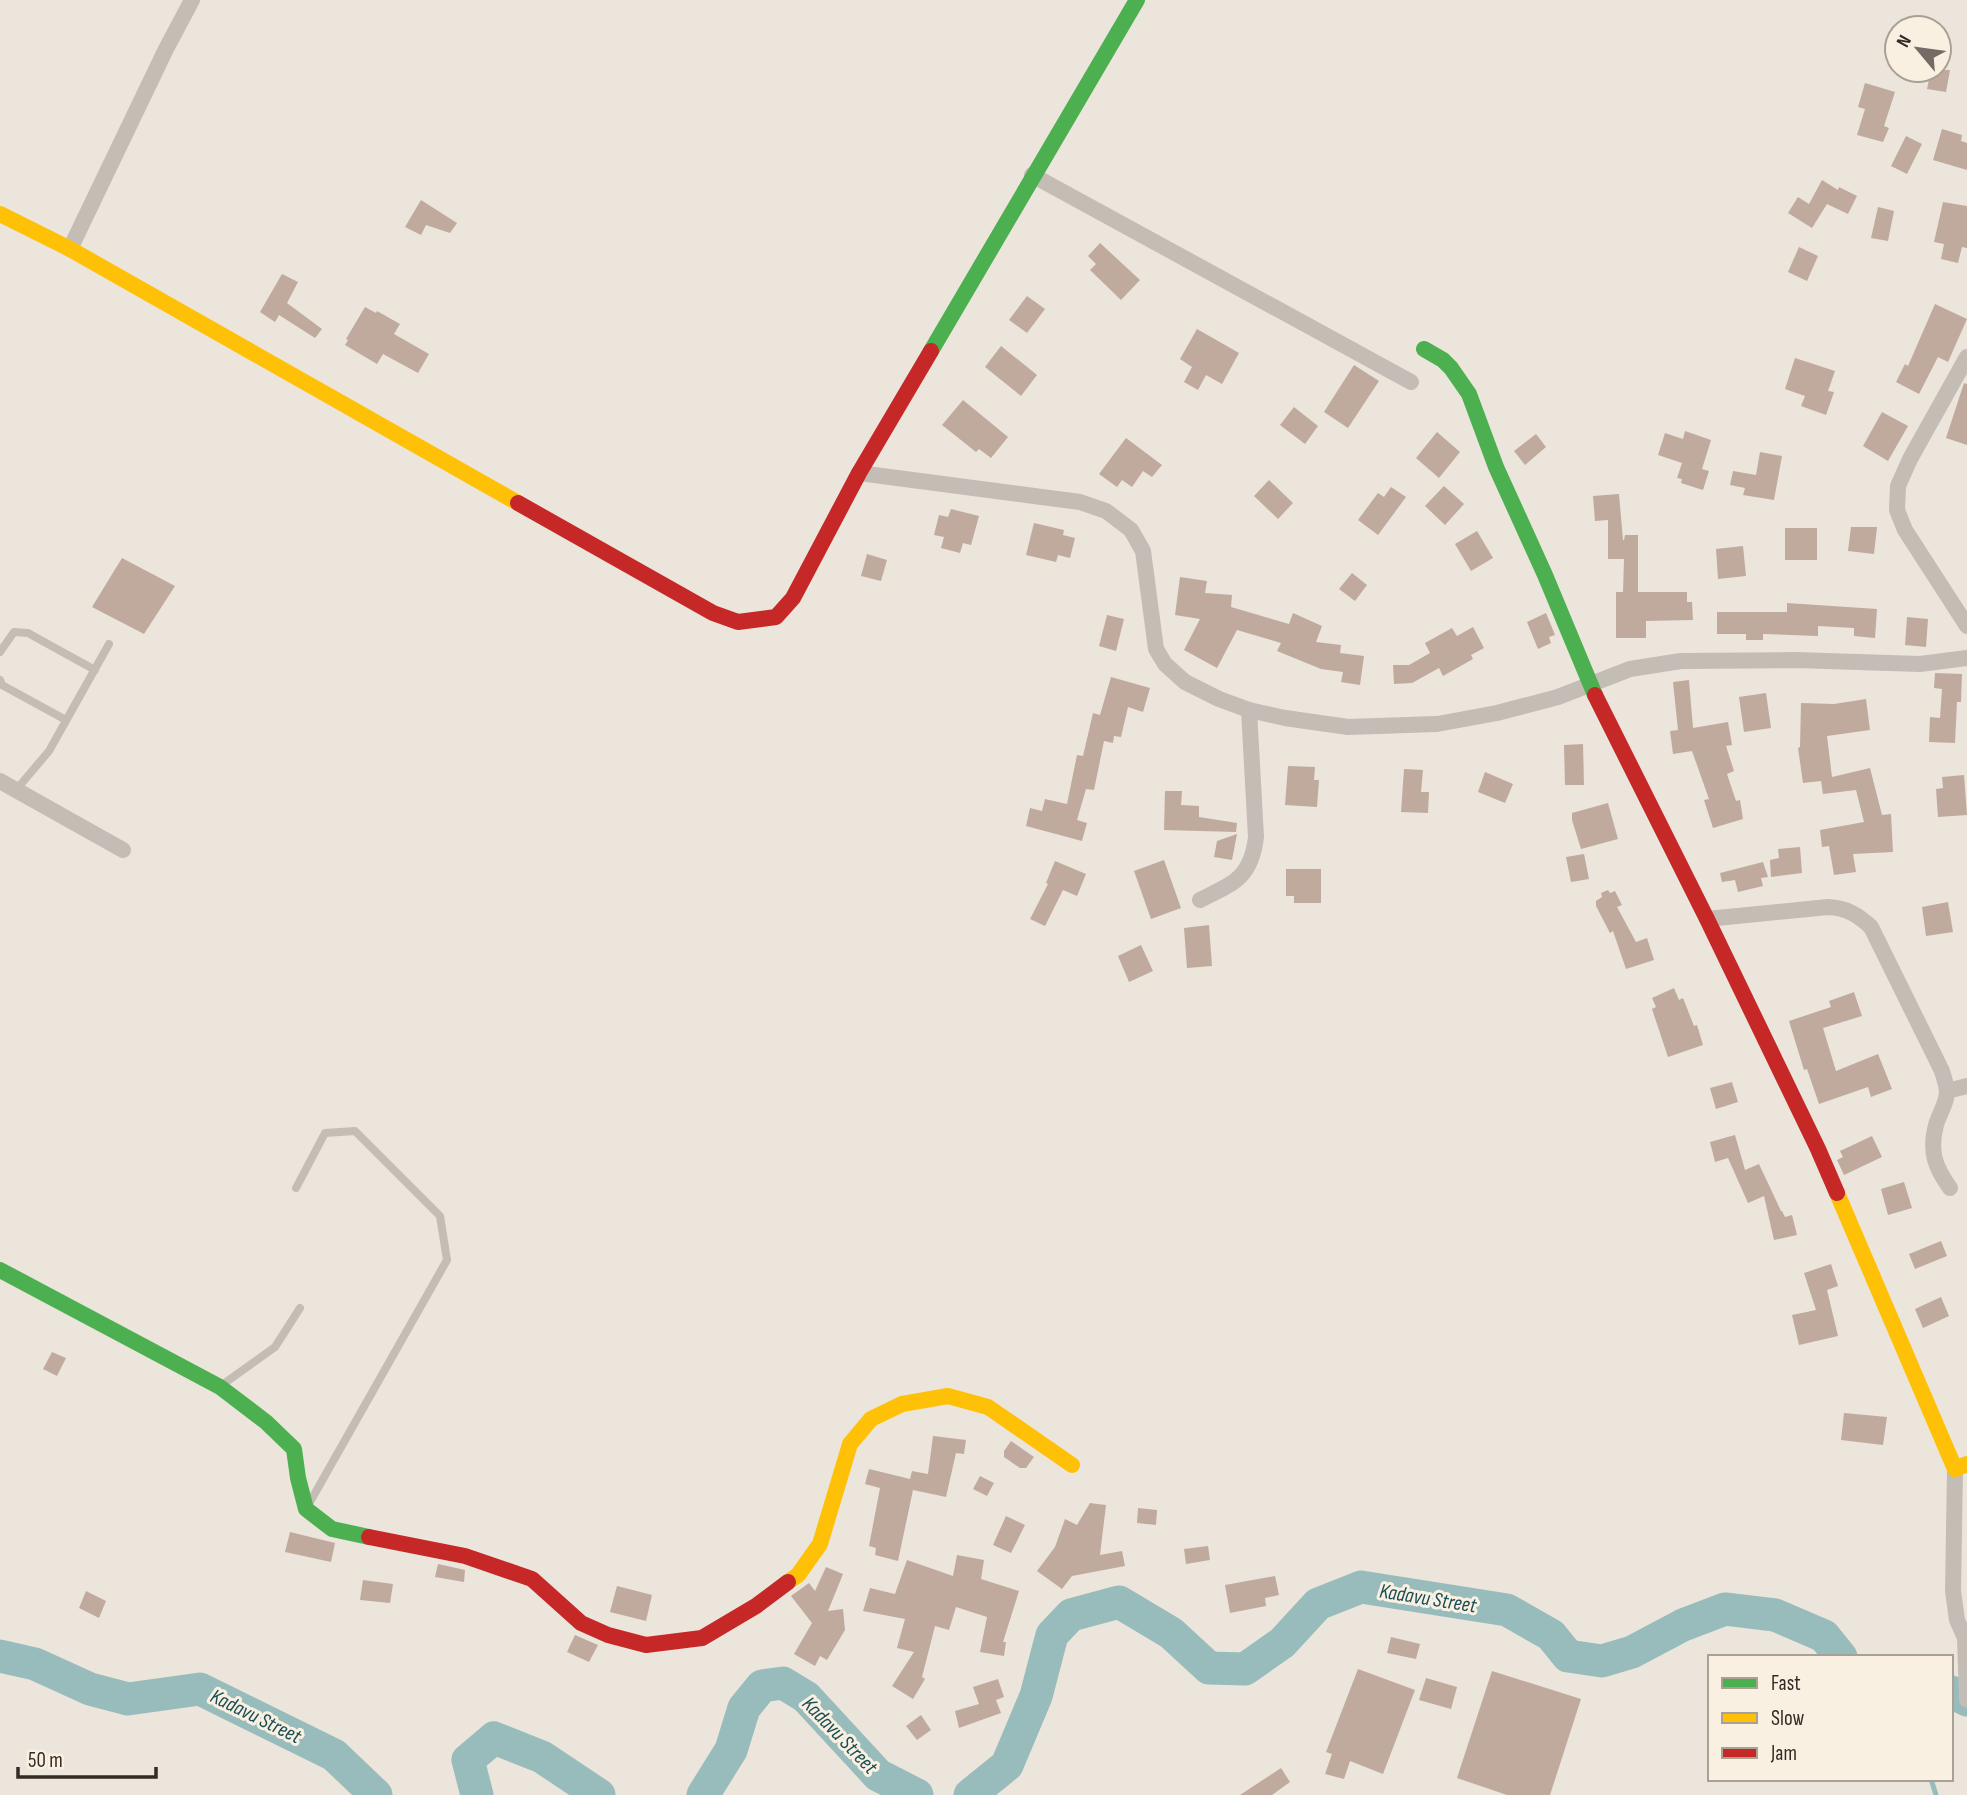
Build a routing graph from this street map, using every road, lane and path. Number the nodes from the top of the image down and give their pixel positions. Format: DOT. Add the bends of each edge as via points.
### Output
graph roads {
  1 [pos="192,0"];
  2 [pos="1137,0"];
  3 [pos="1032,175"];
  4 [pos="0,214"];
  5 [pos="71,249"];
  6 [pos="1424,349"];
  7 [pos="1967,357"];
  8 [pos="1411,382"];
  9 [pos="859,473"];
  10 [pos="1967,625"];
  11 [pos="109,644"];
  12 [pos="0,652"];
  13 [pos="1967,658"];
  14 [pos="95,670"];
  15 [pos="0,681"];
  16 [pos="1589,684"];
  17 [pos="1248,709"];
  18 [pos="66,720"];
  19 [pos="5,785"];
  20 [pos="123,850"];
  21 [pos="1200,900"];
  22 [pos="1707,919"];
  23 [pos="1967,1086"];
  24 [pos="1947,1091"];
  25 [pos="296,1188"];
  26 [pos="1950,1188"];
  27 [pos="0,1270"];
  28 [pos="300,1308"];
  29 [pos="220,1387"];
  30 [pos="1072,1465"];
  31 [pos="1961,1467"];
  32 [pos="306,1509"];
  33 [pos="1966,1680"];
  34 [pos="1967,1700"];
  1 -- 5 [label="street"];
  2 -- 3 [label="street"];
  3 -- 8 [label="street"];
  3 -- 9 [label="street"];
  4 -- 5 [label="street"];
  5 -- 9 [label="street" via="713,613 738,622 776,617 793,598"];
  6 -- 16 [label="street" via="1443,360 1469,394"];
  7 -- 10 [label="street" via="1910,459 1898,486 1897,510 1905,530"];
  9 -- 17 [label="street" via="1080,502 1106,512 1131,530 1143,551 1156,649 1165,664 1185,682"];
  11 -- 14 [label="lane"];
  12 -- 14 [label="lane" via="14,632 28,633"];
  13 -- 16 [label="street" via="1920,664 1681,661 1630,669"];
  14 -- 18 [label="lane"];
  15 -- 18 [label="lane"];
  16 -- 17 [label="street" via="1558,697 1437,724 1348,727"];
  16 -- 22 [label="street"];
  17 -- 21 [label="street" via="1254,855 1233,884"];
  18 -- 19 [label="lane" via="49,751"];
  19 -- 20 [label="street"];
  22 -- 24 [label="street" via="1828,907 1859,916 1871,928 1942,1071"];
  22 -- 31 [label="street" via="1818,1149"];
  23 -- 24 [label="street"];
  24 -- 26 [label="street" via="1932,1151"];
  25 -- 32 [label="lane" via="326,1133 355,1131 440,1216 447,1260"];
  27 -- 29 [label="street"];
  28 -- 29 [label="lane" via="275,1347"];
  29 -- 32 [label="street" via="294,1449"];
  30 -- 32 [label="street" via="988,1407 948,1396 902,1404 871,1419 850,1444 820,1544 798,1575 702,1638 646,1645 582,1623 532,1579 465,1556 332,1529"];
  31 -- 33 [label="street" via="1953,1591 1956,1620 1965,1638"];
  33 -- 34 [label="street"];
}
